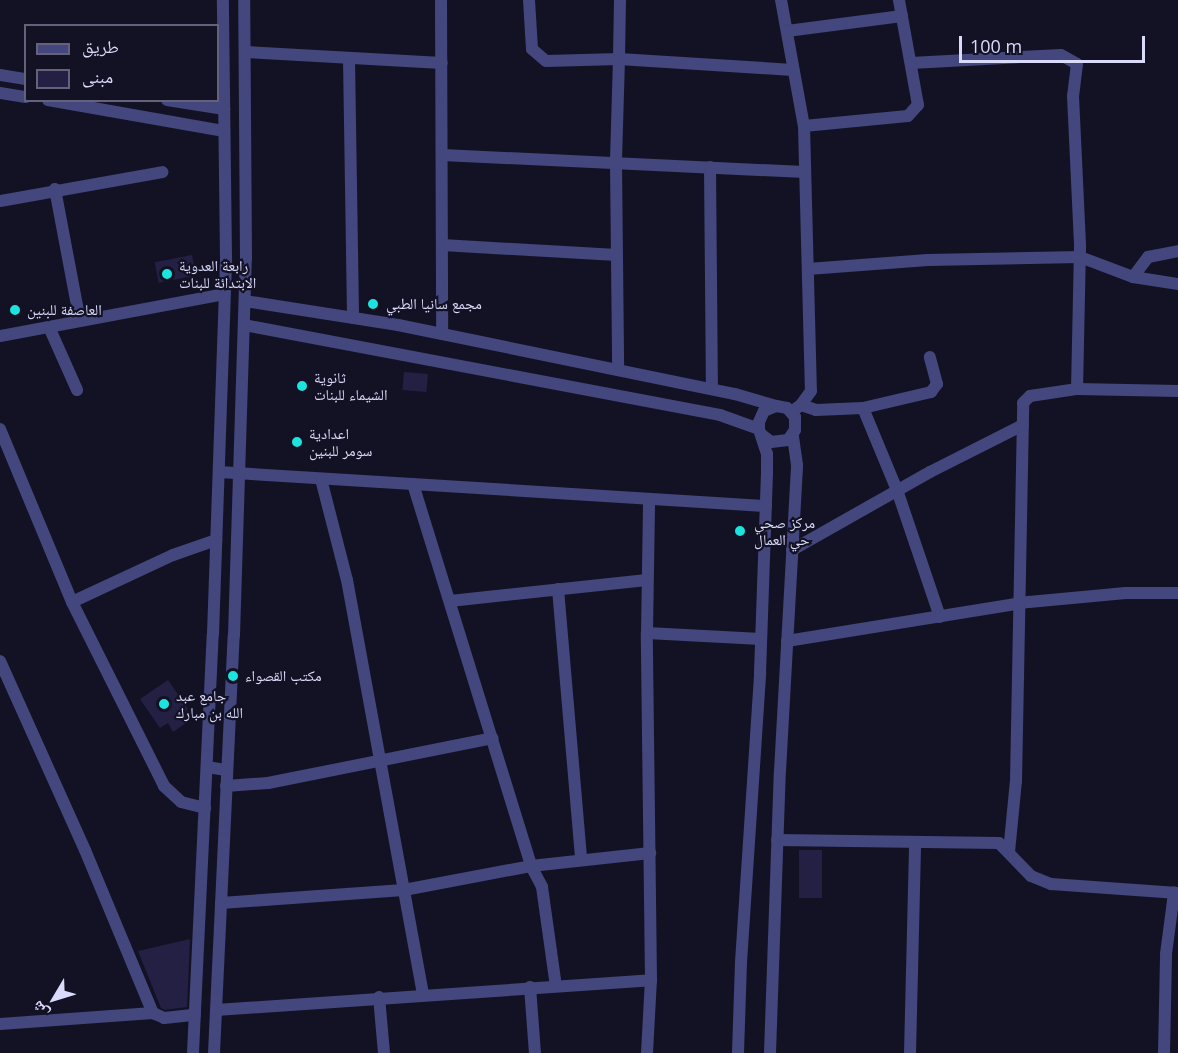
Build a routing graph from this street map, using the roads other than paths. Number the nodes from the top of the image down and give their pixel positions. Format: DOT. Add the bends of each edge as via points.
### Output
graph roads {
  1 [pos="223,0"];
  2 [pos="244,0"];
  3 [pos="441,0"];
  4 [pos="529,0"];
  5 [pos="620,0"];
  6 [pos="781,0"];
  7 [pos="899,0"];
  8 [pos="902,16"];
  9 [pos="786,30"];
  10 [pos="245,51"];
  11 [pos="349,59"];
  12 [pos="619,59"];
  13 [pos="442,63"];
  14 [pos="911,63"];
  15 [pos="794,70"];
  16 [pos="0,75"];
  17 [pos="24,79"];
  18 [pos="0,93"];
  19 [pos="24,97"];
  20 [pos="60,102"];
  21 [pos="176,102"];
  22 [pos="181,103"];
  23 [pos="224,109"];
  24 [pos="181,123"];
  25 [pos="804,126"];
  26 [pos="224,131"];
  27 [pos="442,155"];
  28 [pos="616,163"];
  29 [pos="710,167"];
  30 [pos="162,172"];
  31 [pos="805,172"];
  32 [pos="55,189"];
  33 [pos="0,201"];
  34 [pos="442,245"];
  35 [pos="1178,251"];
  36 [pos="617,255"];
  37 [pos="1080,257"];
  38 [pos="808,269"];
  39 [pos="1132,277"];
  40 [pos="1178,284"];
  41 [pos="225,294"];
  42 [pos="245,301"];
  43 [pos="353,318"];
  44 [pos="80,321"];
  45 [pos="244,325"];
  46 [pos="49,327"];
  47 [pos="442,334"];
  48 [pos="0,336"];
  49 [pos="930,357"];
  50 [pos="618,370"];
  51 [pos="712,389"];
  52 [pos="1077,389"];
  53 [pos="76,390"];
  54 [pos="1178,391"];
  55 [pos="776,406"];
  56 [pos="796,408"];
  57 [pos="863,408"];
  58 [pos="1023,425"];
  59 [pos="760,432"];
  60 [pos="1,436"];
  61 [pos="793,436"];
  62 [pos="219,472"];
  63 [pos="239,474"];
  64 [pos="321,479"];
  65 [pos="413,484"];
  66 [pos="897,490"];
  67 [pos="649,499"];
  68 [pos="766,506"];
  69 [pos="216,540"];
  70 [pos="792,550"];
  71 [pos="647,580"];
  72 [pos="558,589"];
  73 [pos="1178,593"];
  74 [pos="450,601"];
  75 [pos="72,602"];
  76 [pos="1017,604"];
  77 [pos="940,616"];
  78 [pos="647,633"];
  79 [pos="761,639"];
  80 [pos="787,641"];
  81 [pos="0,661"];
  82 [pos="493,738"];
  83 [pos="382,760"];
  84 [pos="207,767"];
  85 [pos="227,770"];
  86 [pos="226,786"];
  87 [pos="205,808"];
  88 [pos="777,840"];
  89 [pos="915,843"];
  90 [pos="1009,852"];
  91 [pos="650,853"];
  92 [pos="581,860"];
  93 [pos="531,866"];
  94 [pos="404,890"];
  95 [pos="1176,893"];
  96 [pos="221,903"];
  97 [pos="651,980"];
  98 [pos="556,986"];
  99 [pos="530,987"];
  100 [pos="423,994"];
  101 [pos="379,997"];
  102 [pos="216,1010"];
  103 [pos="153,1014"];
  104 [pos="195,1015"];
  105 [pos="0,1024"];
  106 [pos="193,1053"];
  107 [pos="214,1053"];
  108 [pos="384,1053"];
  109 [pos="535,1053"];
  110 [pos="648,1053"];
  111 [pos="738,1053"];
  112 [pos="770,1053"];
  113 [pos="910,1053"];
  114 [pos="1164,1053"];
  1 -- 23 [label="street"];
  2 -- 10 [label="street"];
  3 -- 13 [label="street"];
  4 -- 12 [label="street" via="532,49 546,61"];
  5 -- 12 [label="street"];
  6 -- 9 [label="street"];
  7 -- 8 [label="street"];
  8 -- 9 [label="street"];
  8 -- 14 [label="street"];
  9 -- 15 [label="street"];
  10 -- 11 [label="street"];
  10 -- 42 [label="street"];
  11 -- 13 [label="street"];
  11 -- 43 [label="street"];
  12 -- 15 [label="street"];
  12 -- 28 [label="street"];
  13 -- 27 [label="street"];
  14 -- 25 [label="street" via="918,105 908,116"];
  14 -- 37 [label="street" via="1061,55 1077,64 1073,96"];
  15 -- 25 [label="street"];
  16 -- 17 [label="street"];
  18 -- 19 [label="street"];
  20 -- 24 [label="street"];
  21 -- 22 [label="street"];
  22 -- 23 [label="street"];
  22 -- 24 [label="street" via="188,115"];
  23 -- 26 [label="street"];
  24 -- 26 [label="street"];
  25 -- 31 [label="street"];
  26 -- 41 [label="street"];
  27 -- 28 [label="street"];
  27 -- 34 [label="street"];
  28 -- 29 [label="street"];
  28 -- 36 [label="street"];
  29 -- 31 [label="street"];
  29 -- 51 [label="street"];
  30 -- 32 [label="street"];
  31 -- 38 [label="street"];
  32 -- 33 [label="street"];
  32 -- 44 [label="street"];
  34 -- 36 [label="street"];
  34 -- 47 [label="street"];
  35 -- 39 [label="street" via="1148,257"];
  36 -- 50 [label="street"];
  37 -- 38 [label="street" via="928,260"];
  37 -- 39 [label="street"];
  37 -- 52 [label="street"];
  38 -- 56 [label="street" via="811,391"];
  39 -- 40 [label="street"];
  41 -- 44 [label="street"];
  41 -- 62 [label="street"];
  42 -- 43 [label="street"];
  42 -- 45 [label="street"];
  43 -- 47 [label="street"];
  44 -- 46 [label="street"];
  45 -- 59 [label="street" via="720,416"];
  45 -- 63 [label="street"];
  46 -- 48 [label="street"];
  46 -- 53 [label="street"];
  47 -- 50 [label="street"];
  49 -- 57 [label="street" via="937,384 931,392"];
  50 -- 51 [label="street"];
  51 -- 55 [label="street"];
  52 -- 54 [label="street"];
  52 -- 58 [label="street" via="1030,396 1023,403"];
  55 -- 56 [label="street"];
  55 -- 59 [label="street" via="764,411"];
  56 -- 57 [label="street"];
  56 -- 61 [label="street"];
  57 -- 66 [label="street"];
  58 -- 66 [label="street"];
  58 -- 76 [label="street"];
  59 -- 61 [label="street" via="777,443"];
  59 -- 68 [label="street" via="767,454"];
  60 -- 75 [label="street"];
  61 -- 70 [label="street" via="797,465"];
  62 -- 63 [label="street"];
  62 -- 69 [label="street"];
  63 -- 64 [label="street"];
  63 -- 85 [label="street"];
  64 -- 65 [label="street"];
  64 -- 83 [label="street" via="347,580 372,725"];
  65 -- 67 [label="street"];
  65 -- 74 [label="street"];
  66 -- 70 [label="street"];
  66 -- 77 [label="street"];
  67 -- 68 [label="street"];
  67 -- 71 [label="street"];
  68 -- 79 [label="street"];
  69 -- 75 [label="street" via="173,555"];
  69 -- 84 [label="street"];
  70 -- 80 [label="street"];
  71 -- 72 [label="street"];
  71 -- 78 [label="street"];
  72 -- 74 [label="street"];
  72 -- 92 [label="street"];
  73 -- 76 [label="street"];
  74 -- 82 [label="street"];
  75 -- 87 [label="street" via="164,786 181,802"];
  76 -- 77 [label="street"];
  76 -- 90 [label="street" via="1016,782"];
  77 -- 80 [label="street"];
  78 -- 79 [label="street"];
  78 -- 91 [label="street"];
  79 -- 111 [label="street"];
  80 -- 88 [label="street"];
  81 -- 103 [label="street" via="86,850"];
  82 -- 83 [label="street"];
  82 -- 93 [label="street"];
  83 -- 86 [label="street" via="268,783"];
  83 -- 94 [label="street"];
  84 -- 85 [label="street"];
  84 -- 87 [label="street"];
  85 -- 86 [label="street"];
  86 -- 96 [label="street"];
  87 -- 104 [label="street"];
  88 -- 89 [label="street"];
  88 -- 112 [label="street"];
  89 -- 90 [label="street" via="999,843"];
  89 -- 113 [label="street"];
  90 -- 95 [label="street" via="1031,876 1051,884"];
  91 -- 92 [label="street"];
  91 -- 97 [label="street"];
  92 -- 93 [label="street"];
  93 -- 94 [label="street"];
  93 -- 98 [label="street" via="542,887"];
  94 -- 96 [label="street"];
  94 -- 100 [label="street"];
  95 -- 114 [label="street" via="1166,954"];
  96 -- 102 [label="street"];
  97 -- 98 [label="street"];
  97 -- 110 [label="street"];
  98 -- 99 [label="street"];
  99 -- 100 [label="street"];
  99 -- 109 [label="street"];
  100 -- 101 [label="street"];
  101 -- 102 [label="street"];
  101 -- 108 [label="street"];
  102 -- 107 [label="street"];
  103 -- 104 [label="street" via="164,1018"];
  103 -- 105 [label="street"];
  104 -- 106 [label="street"];
}
